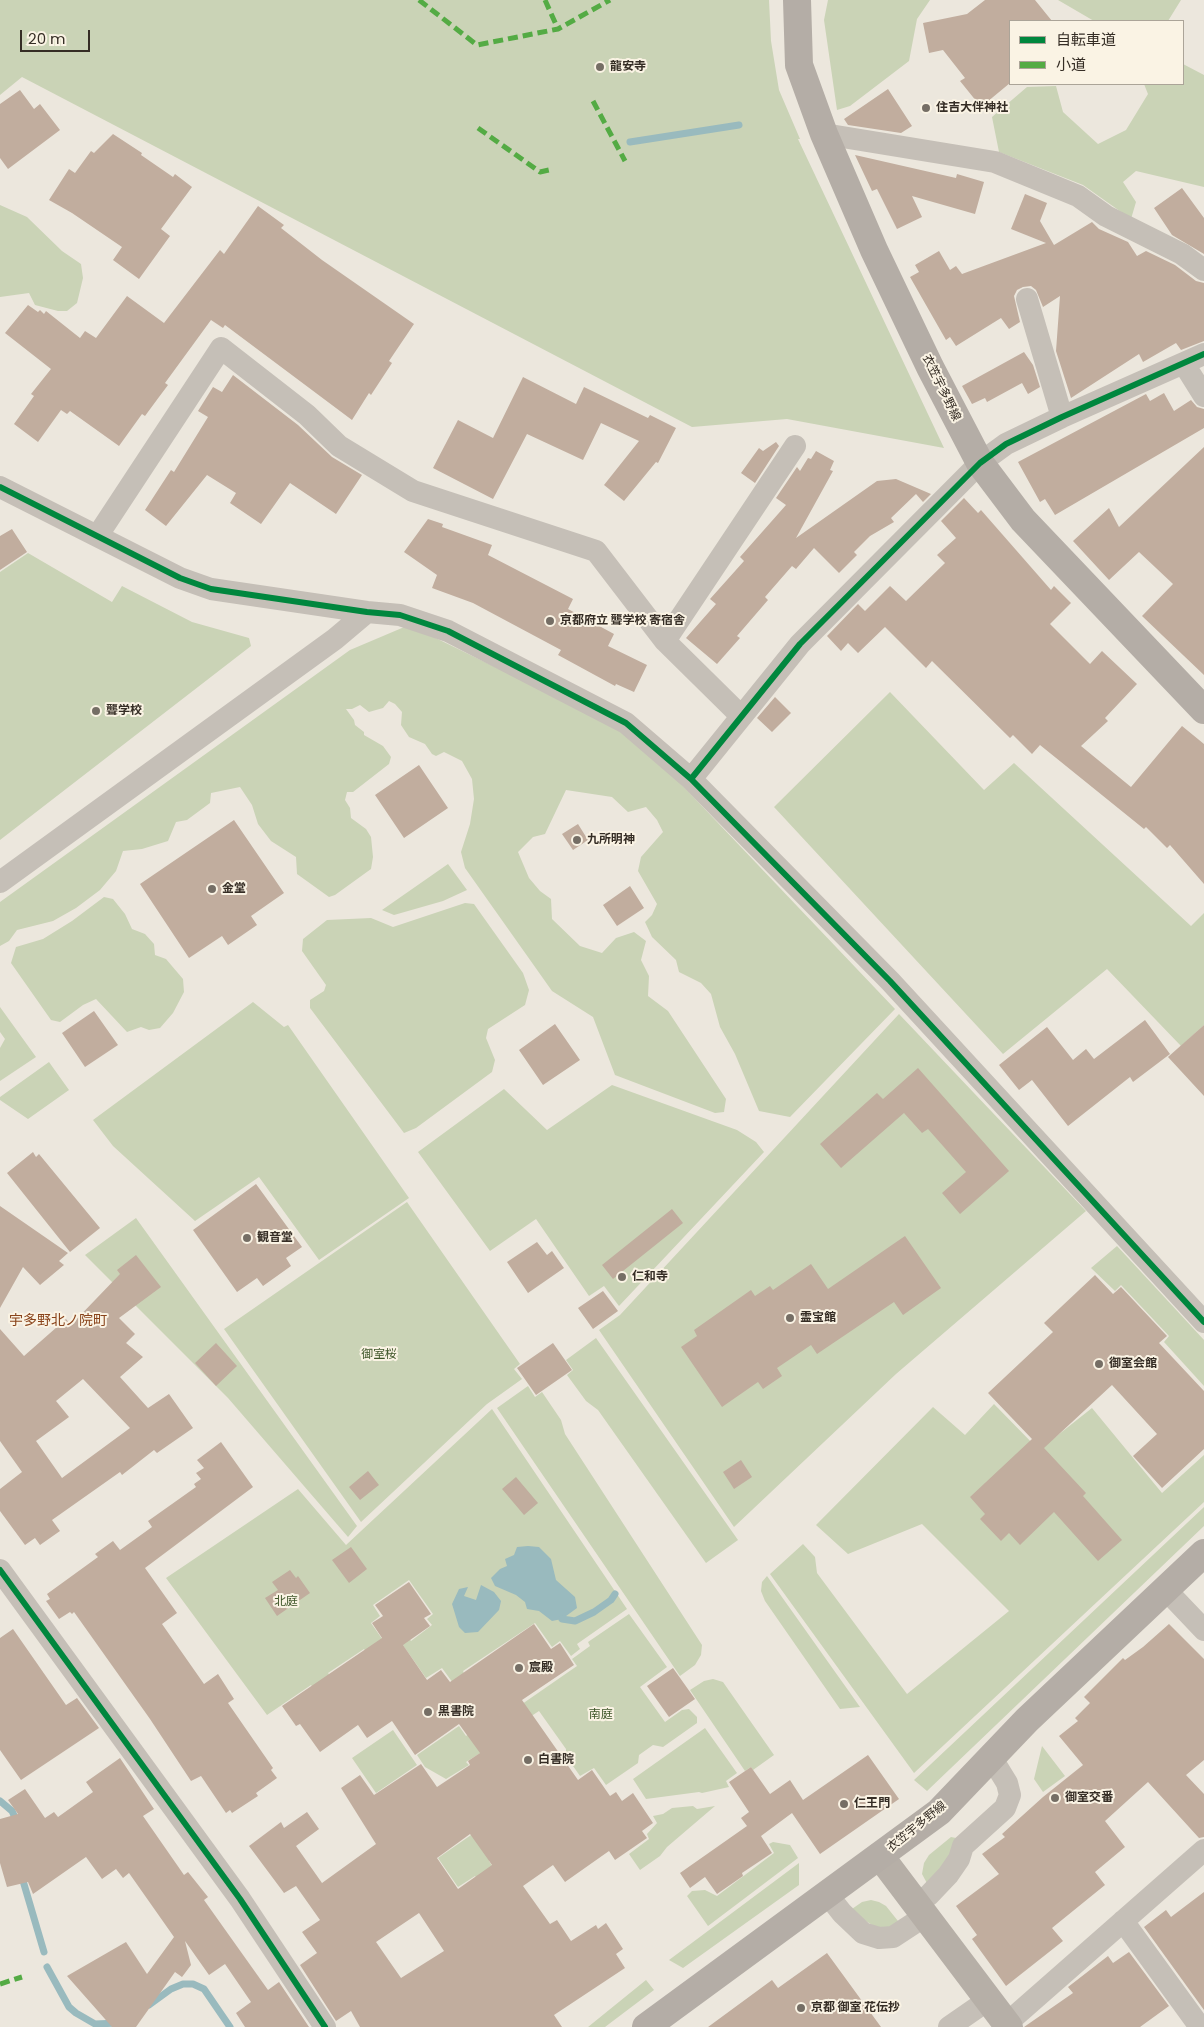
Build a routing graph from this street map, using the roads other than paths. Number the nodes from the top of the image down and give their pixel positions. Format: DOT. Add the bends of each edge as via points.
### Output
graph roads {
  1 [pos="797,0"];
  2 [pos="824,134"];
  3 [pos="1204,270"];
  4 [pos="1027,299"];
  5 [pos="1204,354"];
  6 [pos="1184,364"];
  7 [pos="1204,396"];
  8 [pos="1062,417"];
  9 [pos="795,446"];
  10 [pos="980,463"];
  11 [pos="0,488"];
  12 [pos="98,535"];
  13 [pos="367,612"];
  14 [pos="666,641"];
  15 [pos="1204,710"];
  16 [pos="741,716"];
  17 [pos="690,779"];
  18 [pos="0,882"];
  19 [pos="1204,1322"];
  20 [pos="1204,1553"];
  21 [pos="0,1570"];
  22 [pos="1166,1590"];
  23 [pos="1204,1630"];
  24 [pos="992,1757"];
  25 [pos="1204,1850"];
  26 [pos="880,1856"];
  27 [pos="827,1894"];
  28 [pos="920,1910"];
  29 [pos="1123,1921"];
  30 [pos="988,2000"];
  31 [pos="1007,2025"];
  32 [pos="325,2027"];
  33 [pos="646,2027"];
  34 [pos="949,2027"];
  35 [pos="1200,2027"];
  1 -- 2 [label="main road, 衣笠宇多野線" via="799,65"];
  2 -- 3 [label="street" via="995,162 1078,196 1106,216 1182,254"];
  2 -- 10 [label="main road, 衣笠宇多野線" via="874,250"];
  4 -- 8 [label="street"];
  5 -- 6 [label="street"];
  6 -- 7 [label="street"];
  6 -- 8 [label="street"];
  8 -- 10 [label="street" via="1006,444"];
  9 -- 14 [label="street"];
  10 -- 15 [label="main road, 衣笠宇多野線" via="1023,520"];
  10 -- 16 [label="street" via="800,644"];
  11 -- 12 [label="street"];
  12 -- 13 [label="street" via="180,578 211,589"];
  12 -- 14 [label="street" via="221,348 307,415 339,446 413,491 596,551"];
  13 -- 17 [label="street" via="400,614 448,631 617,718"];
  13 -- 18 [label="street" via="320,650"];
  14 -- 16 [label="street"];
  16 -- 17 [label="street"];
  17 -- 19 [label="street" via="897,988"];
  20 -- 22 [label="main road, 衣笠宇多野線"];
  21 -- 32 [label="street" via="240,1899"];
  22 -- 23 [label="street"];
  22 -- 24 [label="main road, 衣笠宇多野線"];
  24 -- 26 [label="main road, 衣笠宇多野線" via="939,1812"];
  24 -- 28 [label="street" via="1007,1783 1010,1795 1005,1808 963,1846 959,1859"];
  25 -- 29 [label="street"];
  26 -- 27 [label="main road, 衣笠宇多野線"];
  26 -- 28 [label="street"];
  27 -- 28 [label="street" via="863,1933 879,1938 893,1937"];
  27 -- 33 [label="main road, 衣笠宇多野線"];
  28 -- 30 [label="street"];
  29 -- 31 [label="street"];
  29 -- 35 [label="street"];
  30 -- 31 [label="street"];
  30 -- 34 [label="street"];
}
